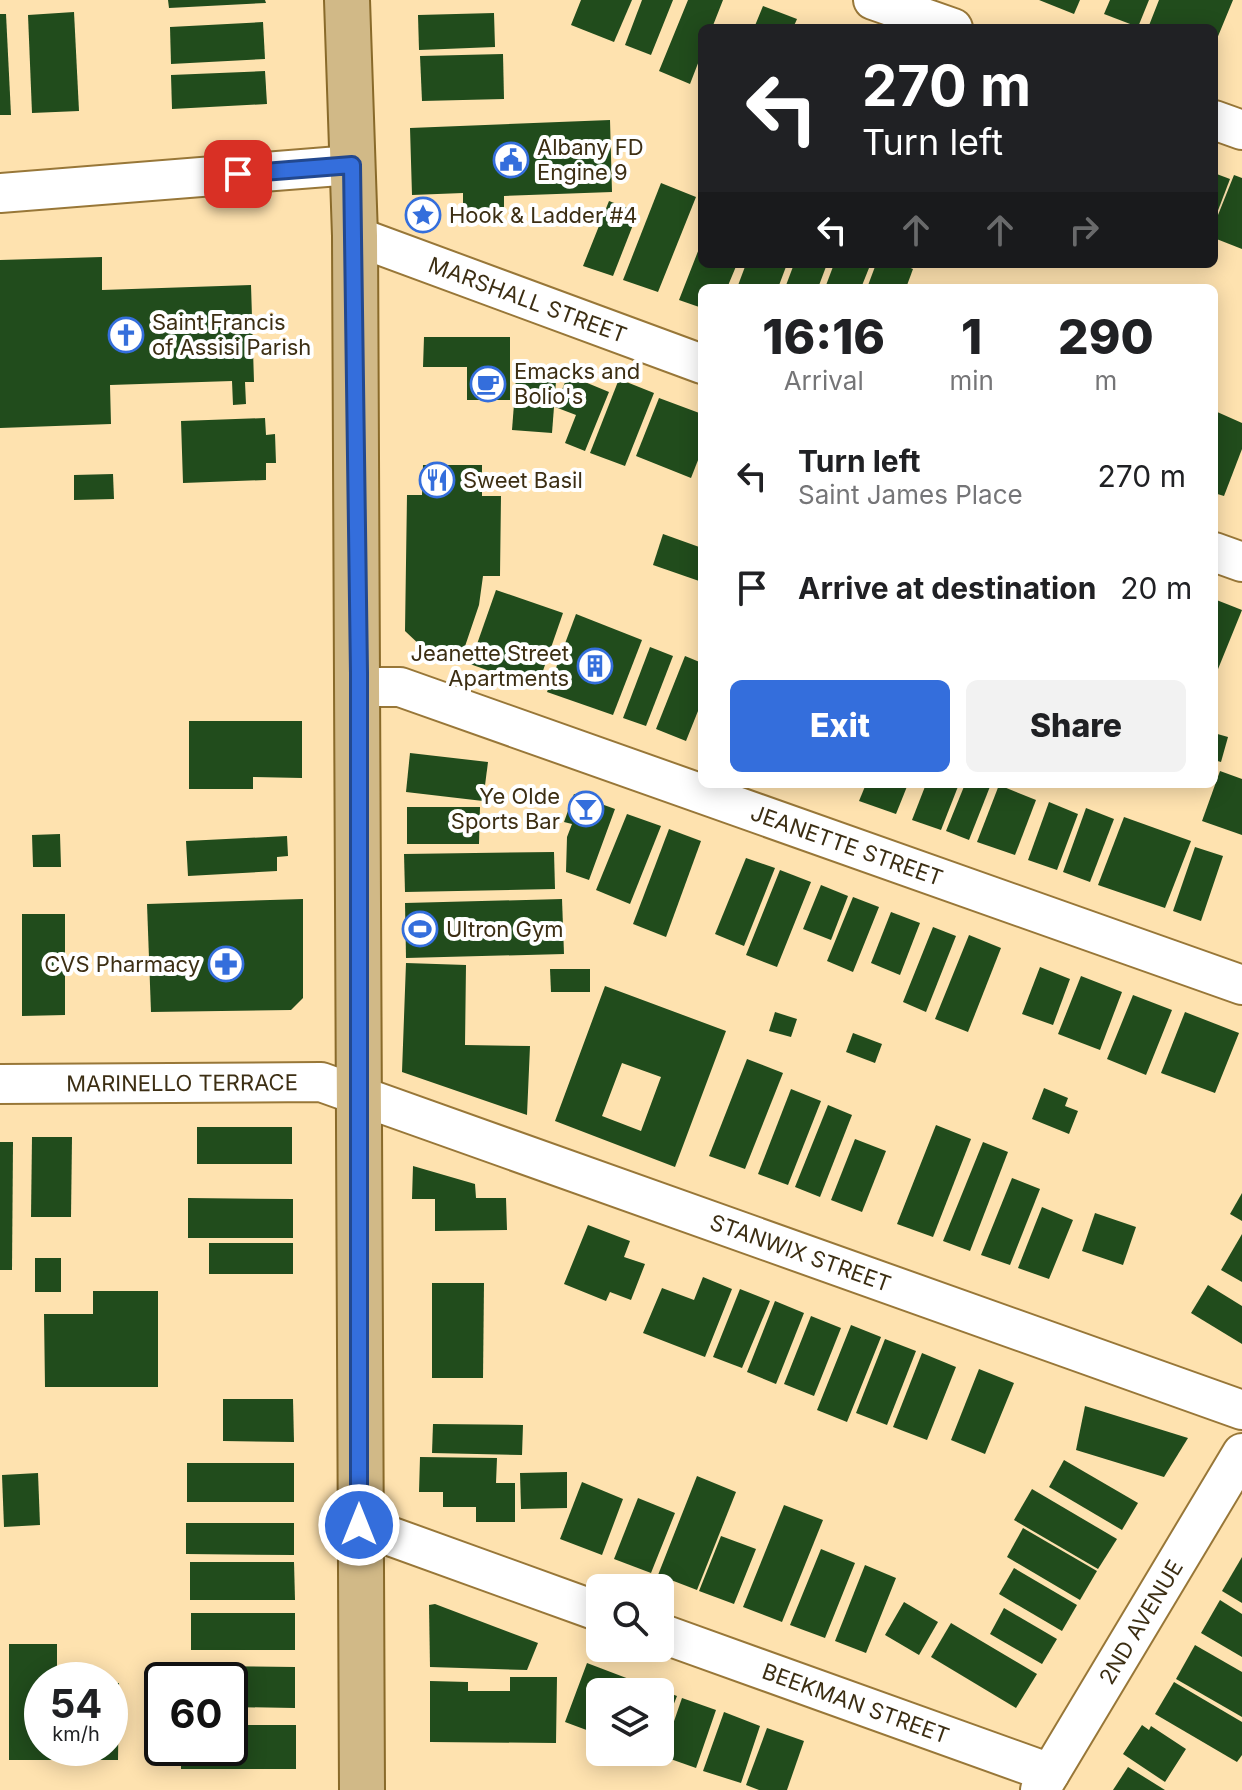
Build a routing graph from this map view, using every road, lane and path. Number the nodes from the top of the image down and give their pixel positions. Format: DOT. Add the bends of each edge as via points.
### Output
graph roads {
  1 [pos="347,0"];
  2 [pos="873,0"];
  3 [pos="942,24"];
  4 [pos="1218,121"];
  5 [pos="1242,130"];
  6 [pos="352,165"];
  7 [pos="0,193"];
  8 [pos="355,236"];
  9 [pos="698,363"];
  10 [pos="1218,553"];
  11 [pos="1242,562"];
  12 [pos="358,687"];
  13 [pos="1242,985"];
  14 [pos="0,1084"];
  15 [pos="360,1096"];
  16 [pos="1242,1410"];
  17 [pos="1242,1453"];
  18 [pos="1230,1502"];
  19 [pos="359,1525"];
  20 [pos="586,1607"];
  21 [pos="674,1638"];
  22 [pos="1045,1782"];
  23 [pos="362,1790"];
  1 -- 6 [label="main road"];
  2 -- 3 [label="street"];
  4 -- 5 [label="street"];
  6 -- 7 [label="street"];
  6 -- 8 [label="main road"];
  8 -- 9 [label="street, MARSHALL STREET"];
  8 -- 12 [label="main road"];
  10 -- 11 [label="street"];
  12 -- 13 [label="street, JEANETTE STREET" via="400,687"];
  12 -- 15 [label="main road"];
  14 -- 15 [label="street, MARINELLO TERRACE" via="321,1082"];
  15 -- 16 [label="street, STANWIX STREET"];
  15 -- 19 [label="main road"];
  17 -- 18 [label="street, 2ND AVENUE"];
  18 -- 22 [label="street, 2ND AVENUE"];
  19 -- 20 [label="street"];
  19 -- 23 [label="main road"];
  21 -- 22 [label="street, BEEKMAN STREET"];
}
